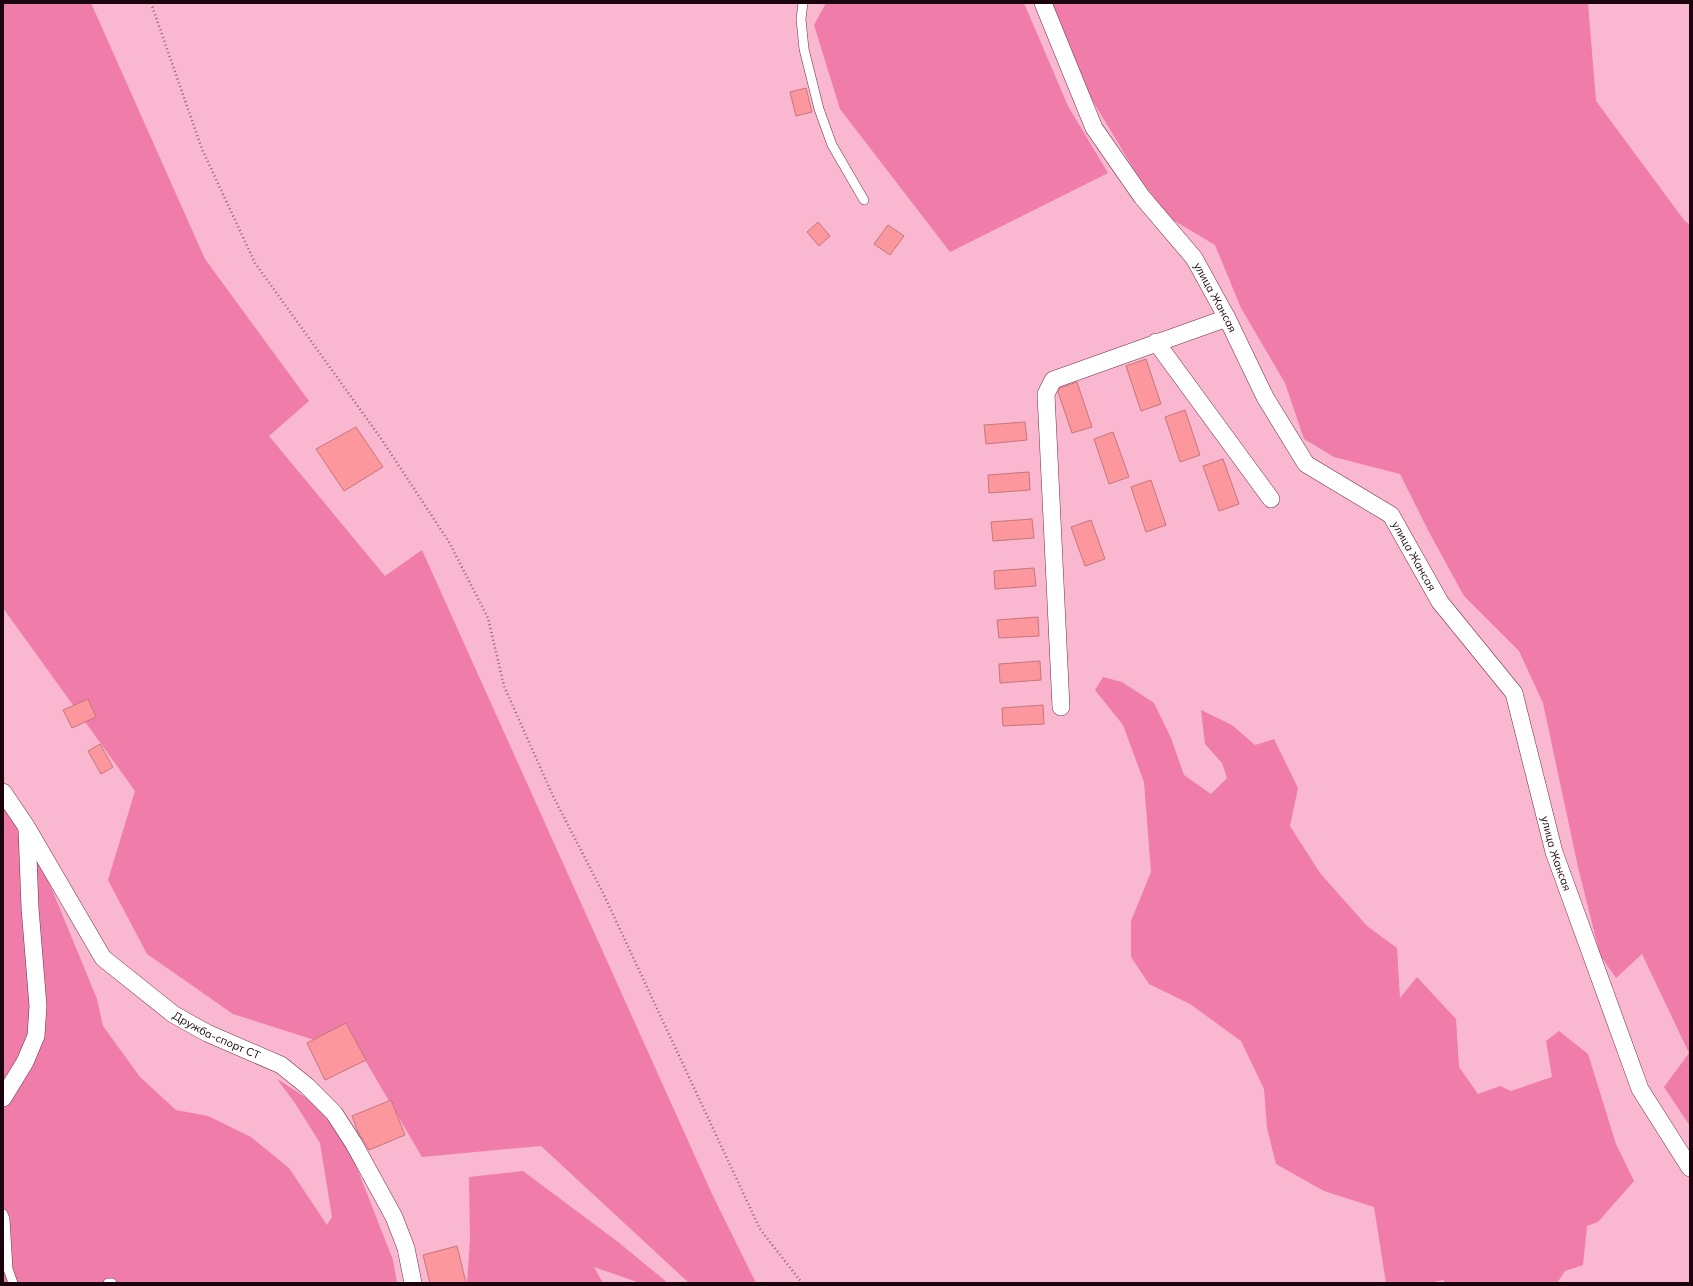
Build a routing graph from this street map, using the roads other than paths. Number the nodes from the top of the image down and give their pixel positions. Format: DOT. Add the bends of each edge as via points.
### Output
graph roads {
  1 [pos="803,3"];
  2 [pos="1043,3"];
  3 [pos="864,200"];
  4 [pos="1227,318"];
  5 [pos="1156,342"];
  6 [pos="1270,499"];
  7 [pos="1061,707"];
  8 [pos="3,792"];
  9 [pos="26,826"];
  10 [pos="3,1098"];
  11 [pos="1690,1168"];
  12 [pos="3,1214"];
  13 [pos="13,1283"];
  14 [pos="108,1283"];
  15 [pos="112,1283"];
  16 [pos="413,1283"];
  1 -- 3 [label="lane" via="801,18 804,49 819,109 832,145"];
  2 -- 4 [label="street, улица Жансая" via="1094,128 1142,197 1194,258"];
  4 -- 5 [label="street"];
  4 -- 11 [label="street, улица Жансая" via="1265,397 1306,464 1391,515 1440,602 1514,693 1554,852 1640,1089"];
  5 -- 6 [label="street"];
  5 -- 7 [label="street" via="1053,380 1046,394"];
  8 -- 9 [label="street, Дружба-спорт СТ"];
  9 -- 10 [label="street" via="38,1006 36,1036 25,1062"];
  9 -- 16 [label="street, Дружба-спорт СТ" via="103,958 173,1014 207,1033 280,1065 307,1086 334,1113 362,1156 394,1217 406,1248"];
  12 -- 13 [label="lane" via="8,1269"];
  14 -- 15 [label="lane"];
}
